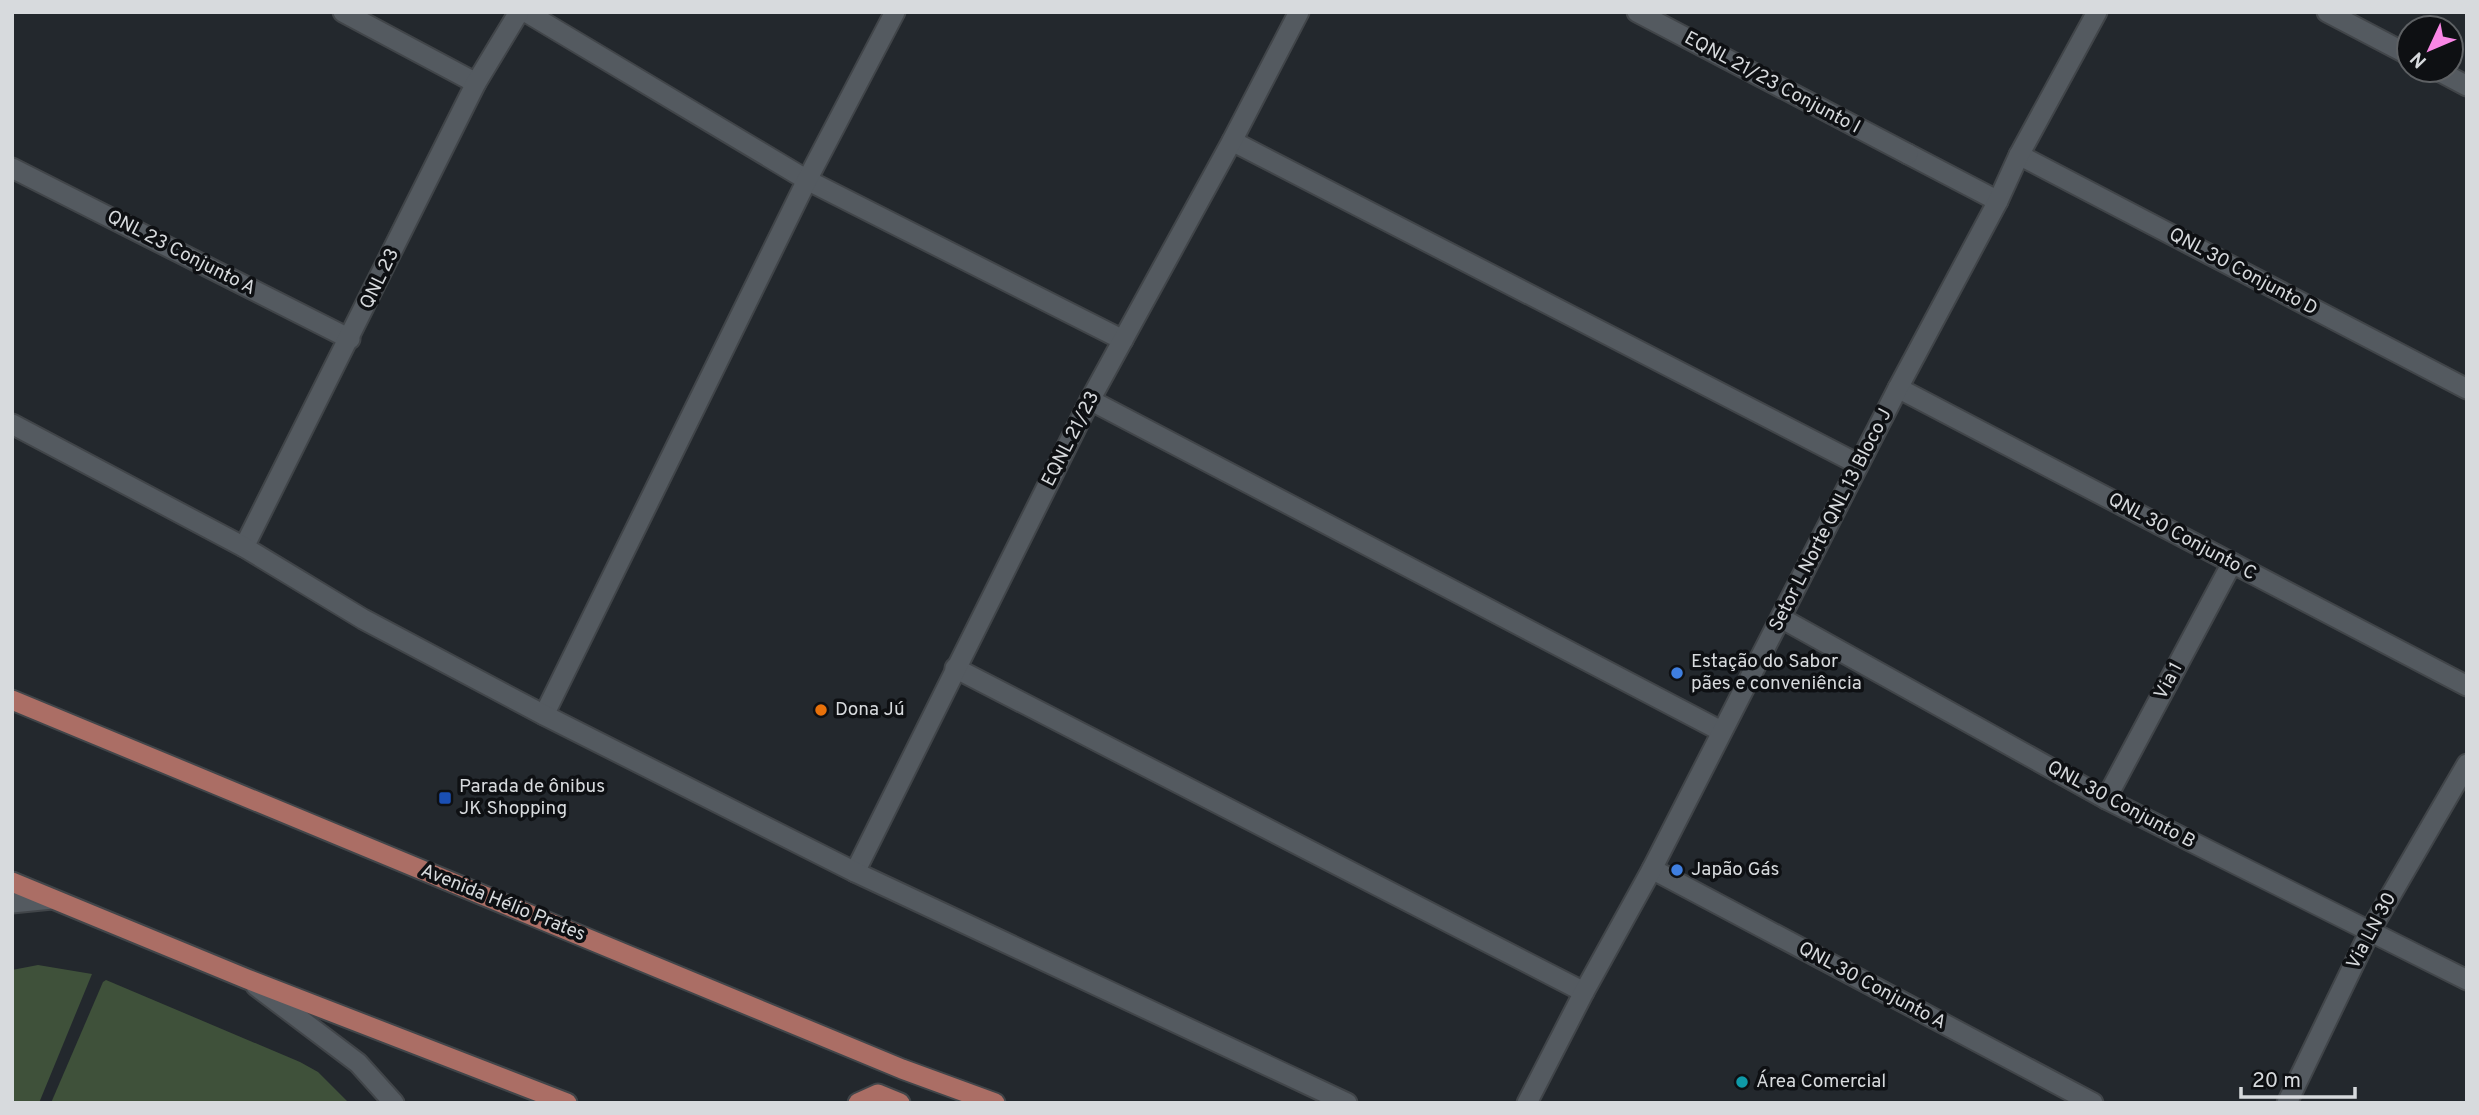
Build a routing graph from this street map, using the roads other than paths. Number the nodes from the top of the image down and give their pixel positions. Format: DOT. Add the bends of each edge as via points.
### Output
graph roads {
  1 [pos="343,12"];
  2 [pos="519,12"];
  3 [pos="526,12"];
  4 [pos="895,12"];
  5 [pos="1299,12"];
  6 [pos="1637,12"];
  7 [pos="2097,12"];
  8 [pos="2327,12"];
  9 [pos="2395,48"];
  10 [pos="476,83"];
  11 [pos="1232,141"];
  12 [pos="2019,155"];
  13 [pos="12,167"];
  14 [pos="807,180"];
  15 [pos="1998,201"];
  16 [pos="350,339"];
  17 [pos="1123,340"];
  18 [pos="1898,388"];
  19 [pos="2467,389"];
  20 [pos="1090,400"];
  21 [pos="12,424"];
  22 [pos="1858,464"];
  23 [pos="244,547"];
  24 [pos="2232,563"];
  25 [pos="1781,618"];
  26 [pos="955,668"];
  27 [pos="2467,686"];
  28 [pos="12,700"];
  29 [pos="544,715"];
  30 [pos="1721,731"];
  31 [pos="2467,764"];
  32 [pos="2106,799"];
  33 [pos="1652,869"];
  34 [pos="855,872"];
  35 [pos="12,882"];
  36 [pos="52,899"];
  37 [pos="12,904"];
  38 [pos="2370,932"];
  39 [pos="247,979"];
  40 [pos="2467,980"];
  41 [pos="1584,992"];
  42 [pos="394,1103"];
  43 [pos="567,1103"];
  44 [pos="858,1103"];
  45 [pos="900,1103"];
  46 [pos="995,1103"];
  47 [pos="1347,1103"];
  48 [pos="1527,1103"];
  49 [pos="2093,1103"];
  50 [pos="2287,1103"];
  1 -- 10 [label="street"];
  2 -- 10 [label="street, QNL 23"];
  3 -- 14 [label="street"];
  4 -- 14 [label="street"];
  5 -- 11 [label="street, EQNL 21/23"];
  6 -- 15 [label="street, EQNL 21/23 Conjunto I"];
  7 -- 12 [label="street, Setor L Norte QNL 13 Bloco J"];
  8 -- 9 [label="street"];
  10 -- 16 [label="street, QNL 23"];
  11 -- 17 [label="street, EQNL 21/23"];
  11 -- 22 [label="street"];
  12 -- 15 [label="street, Setor L Norte QNL 13 Bloco J"];
  12 -- 19 [label="street, QNL 30 Conjunto D"];
  13 -- 16 [label="street, QNL 23 Conjunto A"];
  14 -- 17 [label="street"];
  14 -- 29 [label="street"];
  15 -- 18 [label="street, Setor L Norte QNL 13 Bloco J"];
  16 -- 23 [label="street, QNL 23"];
  17 -- 20 [label="street, EQNL 21/23"];
  18 -- 22 [label="street, Setor L Norte QNL 13 Bloco J"];
  18 -- 24 [label="street, QNL 30 Conjunto C"];
  20 -- 26 [label="street, EQNL 21/23"];
  20 -- 30 [label="street"];
  21 -- 23 [label="street"];
  22 -- 25 [label="street, Setor L Norte QNL 13 Bloco J"];
  23 -- 29 [label="street" via="363,619"];
  24 -- 27 [label="street, QNL 30 Conjunto C"];
  24 -- 32 [label="street, Via 1"];
  25 -- 30 [label="street, Setor L Norte QNL 13 Bloco J"];
  25 -- 32 [label="street, QNL 30 Conjunto B"];
  26 -- 34 [label="street, EQNL 21/23"];
  26 -- 41 [label="street"];
  28 -- 46 [label="main road, Avenida Hélio Prates" via="902,1069"];
  29 -- 34 [label="street"];
  30 -- 33 [label="street, Setor L Norte QNL 13 Bloco J"];
  31 -- 38 [label="street, Via LN 30"];
  32 -- 38 [label="street, QNL 30 Conjunto B"];
  33 -- 41 [label="street, Setor L Norte QNL 13 Bloco J"];
  33 -- 49 [label="street, QNL 30 Conjunto A"];
  34 -- 47 [label="street"];
  35 -- 36 [label="main road"];
  36 -- 37 [label="street"];
  36 -- 39 [label="main road"];
  38 -- 40 [label="street, QNL 30 Conjunto B"];
  38 -- 50 [label="street, Via LN 30"];
  39 -- 42 [label="street" via="358,1063"];
  39 -- 43 [label="main road"];
  41 -- 48 [label="street, Setor L Norte QNL 13 Bloco J"];
  44 -- 45 [label="main road" via="878,1094"];
}
